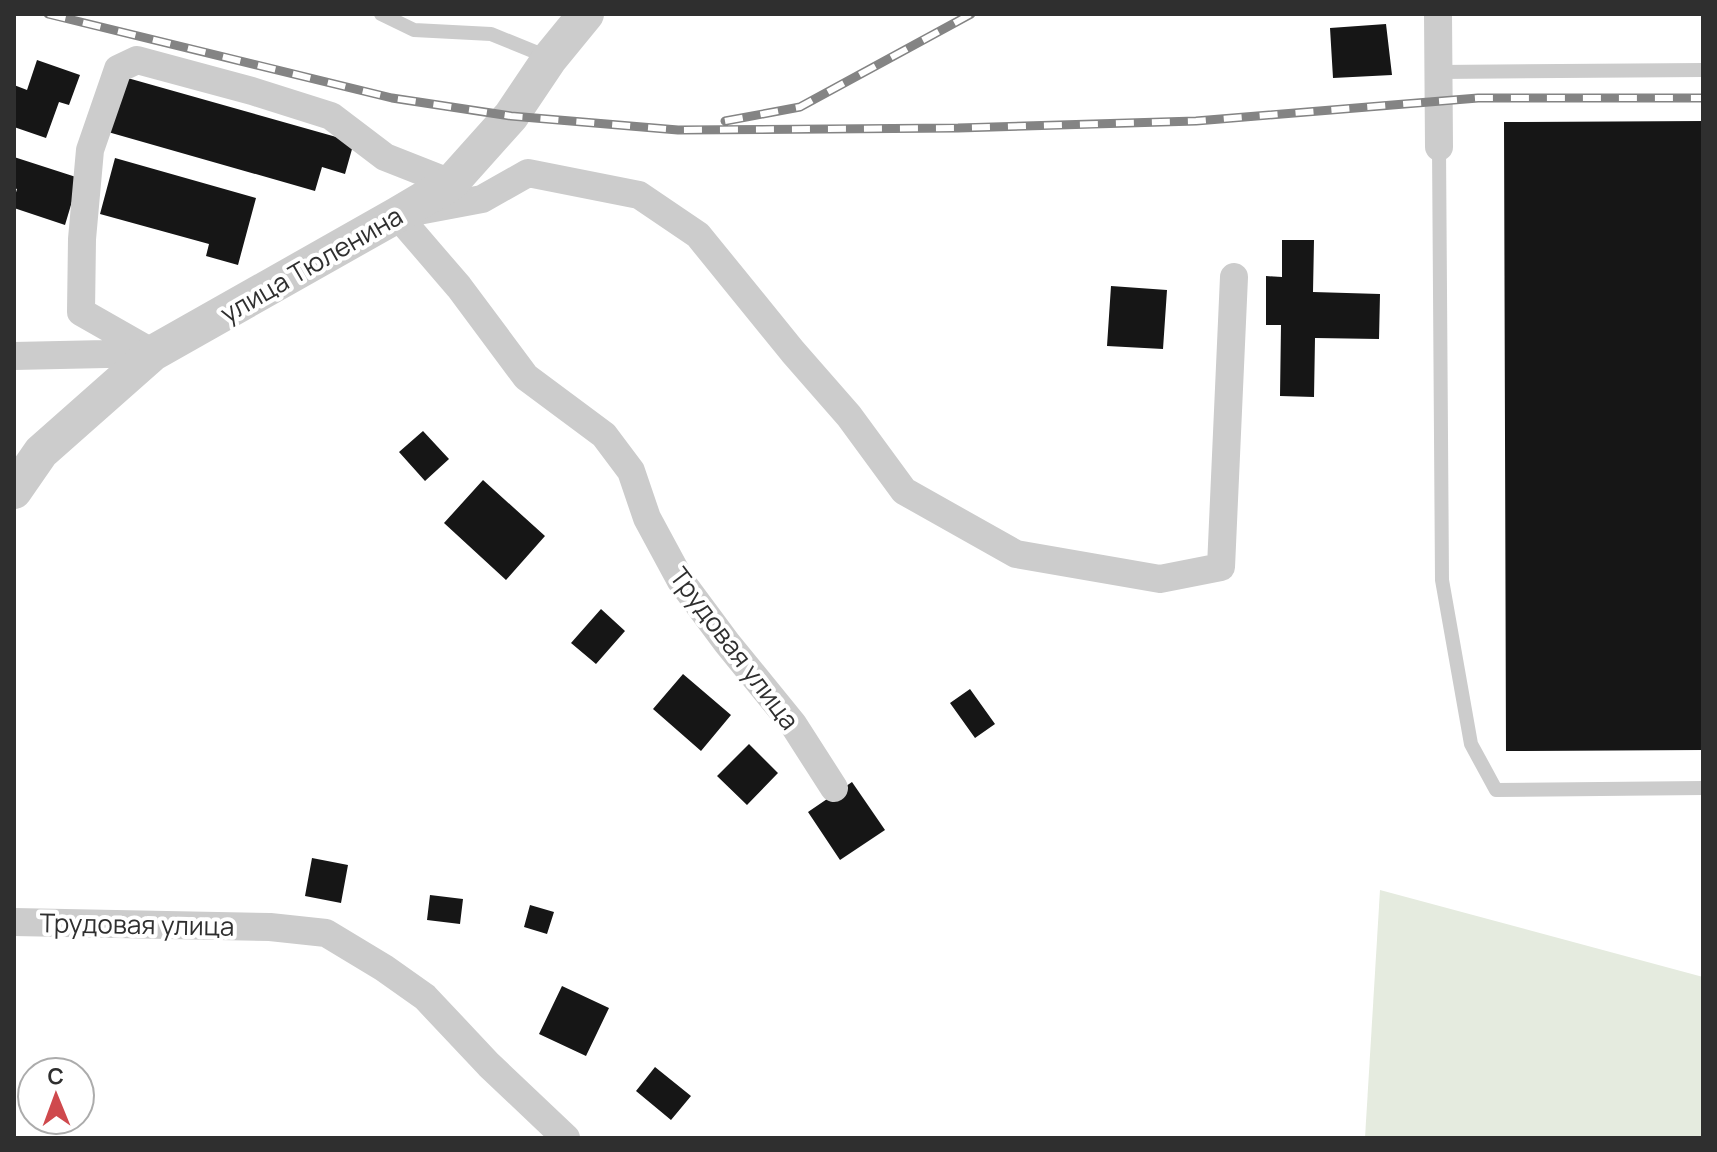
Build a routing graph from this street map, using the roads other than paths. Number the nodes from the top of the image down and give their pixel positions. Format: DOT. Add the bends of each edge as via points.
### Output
graph roads {
  1 [pos="381,14"];
  2 [pos="586,14"];
  3 [pos="1438,14"];
  4 [pos="550,58"];
  5 [pos="1703,70"];
  6 [pos="1439,72"];
  7 [pos="1439,147"];
  8 [pos="451,183"];
  9 [pos="397,215"];
  10 [pos="1234,277"];
  11 [pos="153,353"];
  12 [pos="14,356"];
  13 [pos="14,491"];
  14 [pos="834,788"];
  15 [pos="1703,788"];
  16 [pos="14,922"];
  17 [pos="566,1138"];
  1 -- 4 [label="lane" via="414,30 491,34"];
  2 -- 4 [label="street, улица Тюленина"];
  3 -- 6 [label="street"];
  4 -- 8 [label="street, улица Тюленина" via="511,116"];
  5 -- 6 [label="lane"];
  6 -- 7 [label="street"];
  7 -- 15 [label="lane" via="1442,580 1471,744 1496,790"];
  8 -- 9 [label="street, улица Тюленина"];
  8 -- 11 [label="street" via="385,157 331,116 137,60 118,69 90,150 81,312"];
  9 -- 10 [label="street" via="482,199 528,173 639,195 698,235 849,416 904,491 1016,554 1160,579 1221,567"];
  9 -- 11 [label="street, улица Тюленина"];
  9 -- 14 [label="street, Трудовая улица" via="526,377 604,435 631,471 647,518 681,581 793,724"];
  11 -- 12 [label="street"];
  11 -- 13 [label="street, улица Тюленина" via="41,452"];
  16 -- 17 [label="street, Трудовая улица" via="270,927 326,933 425,997"];
}
